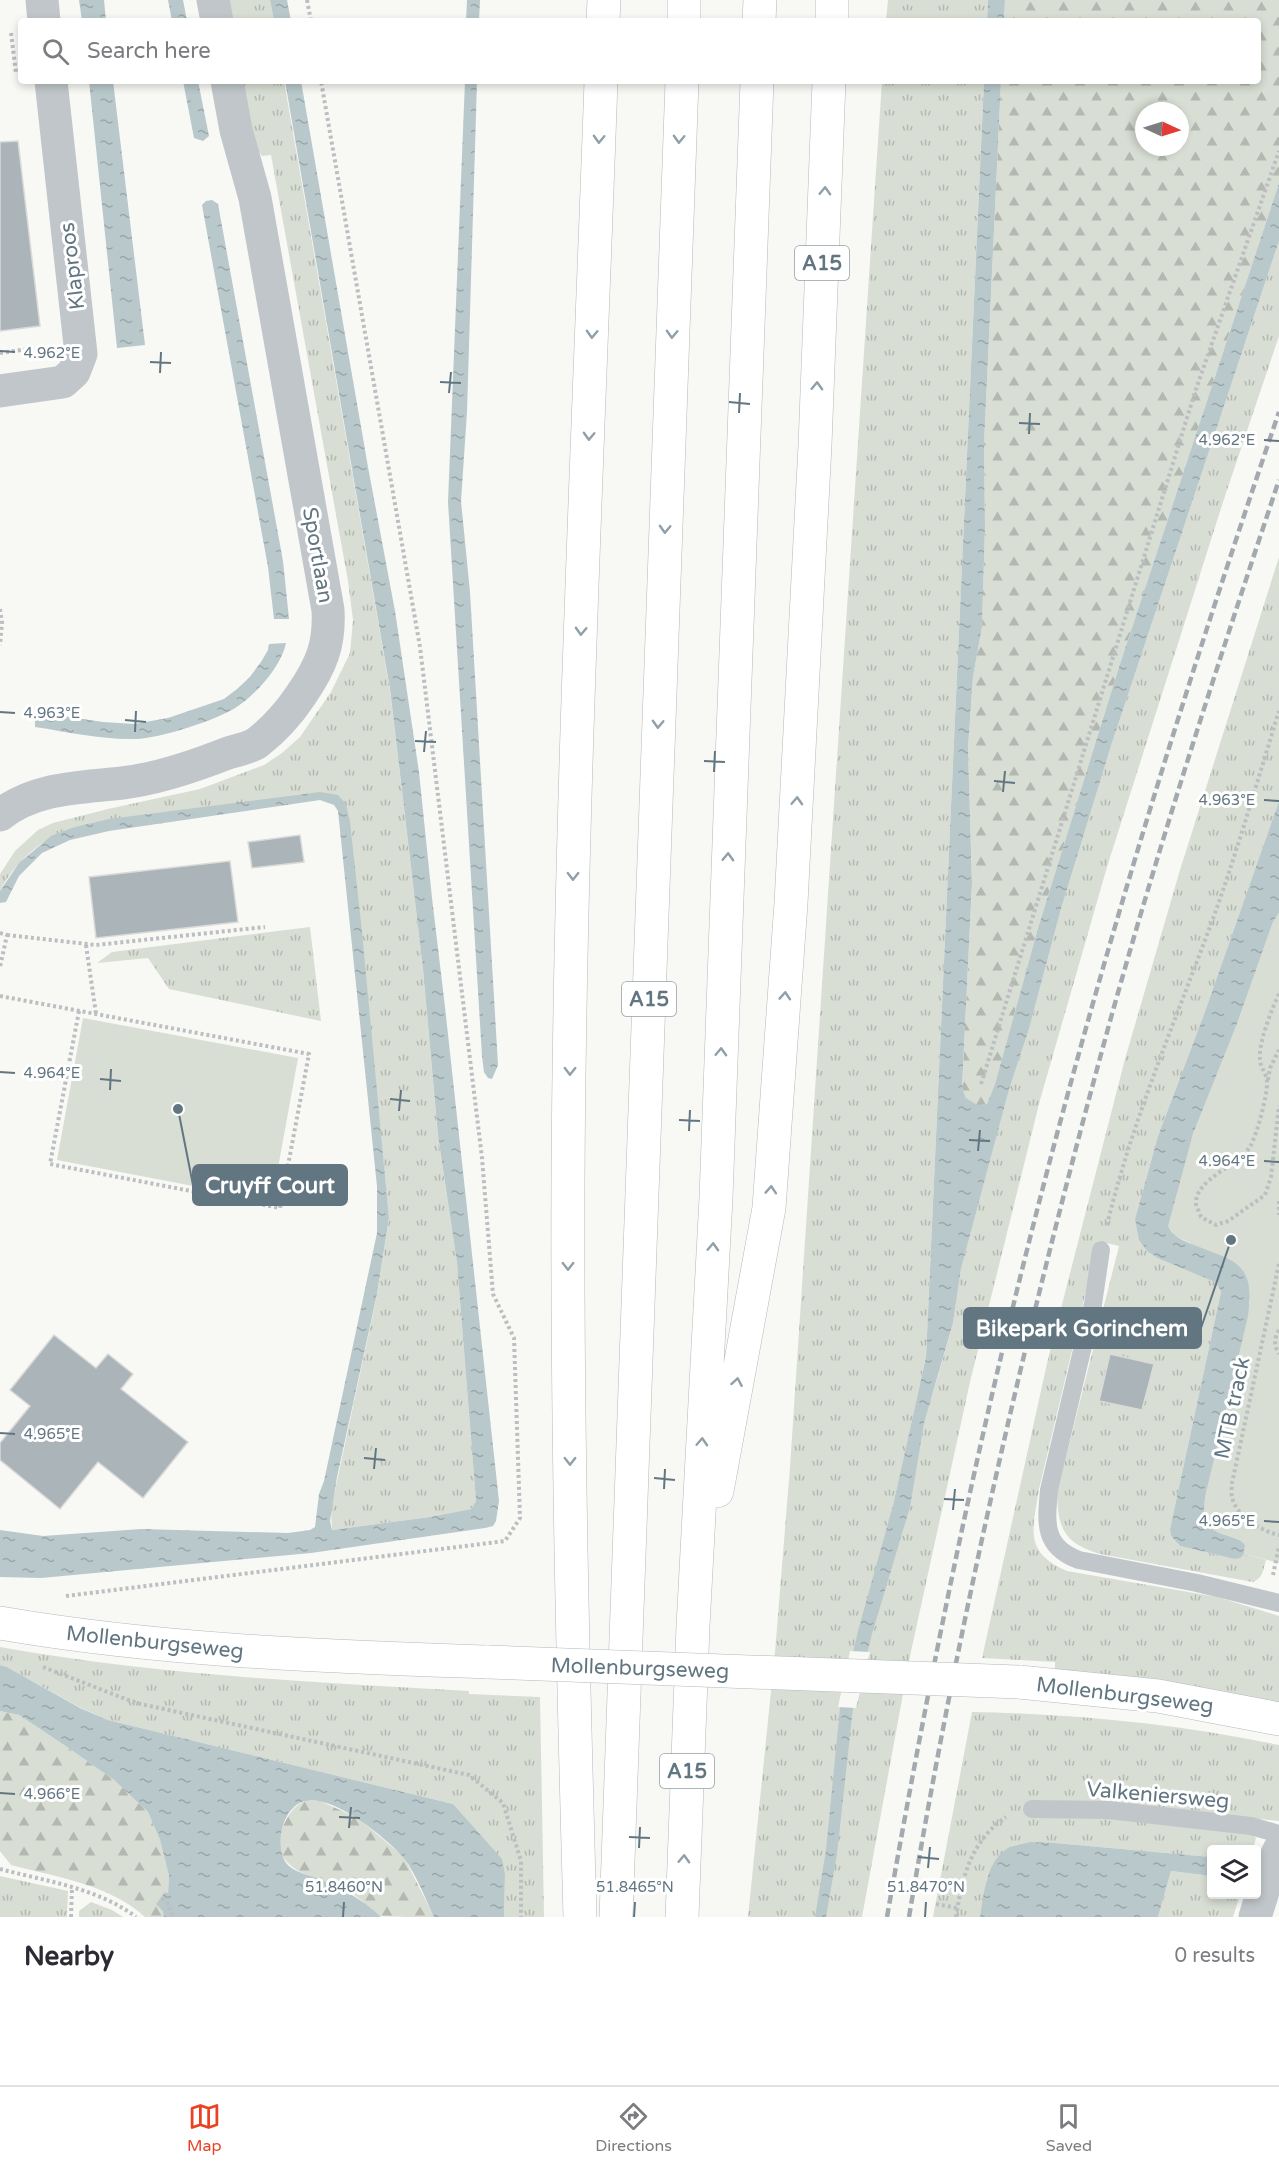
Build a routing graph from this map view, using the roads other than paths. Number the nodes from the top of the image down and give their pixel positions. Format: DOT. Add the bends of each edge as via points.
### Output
graph roads {
  1 [pos="42,0"];
  2 [pos="213,0"];
  3 [pos="604,0"];
  4 [pos="684,0"];
  5 [pos="760,0"];
  6 [pos="832,0"];
  7 [pos="44,18"];
  8 [pos="216,18"];
  9 [pos="603,18"];
  10 [pos="684,18"];
  11 [pos="759,18"];
  12 [pos="832,18"];
  13 [pos="51,84"];
  14 [pos="228,84"];
  15 [pos="601,84"];
  16 [pos="681,84"];
  17 [pos="757,84"];
  18 [pos="829,84"];
  19 [pos="0,391"];
  20 [pos="0,815"];
  21 [pos="1101,1250"];
  22 [pos="1279,1603"];
  23 [pos="0,1623"];
  24 [pos="693,1626"];
  25 [pos="1279,1719"];
  26 [pos="1032,1809"];
  27 [pos="1279,1834"];
  28 [pos="1279,1850"];
  29 [pos="580,1917"];
  30 [pos="616,1917"];
  31 [pos="682,1917"];
  32 [pos="1255,1917"];
  1 -- 7 [label="street"];
  2 -- 8 [label="street"];
  3 -- 9 [label="main road"];
  4 -- 10 [label="main road"];
  5 -- 11 [label="main road"];
  6 -- 12 [label="main road"];
  13 -- 19 [label="street, Klaproos" via="81,354 74,372 63,382"];
  14 -- 20 [label="street, Sportlaan" via="255,198 326,598 326,647 316,673 285,718 256,743 193,766 125,783 66,788 26,799"];
  15 -- 29 [label="main road, one-way" via="574,818 568,1178 570,1555"];
  16 -- 30 [label="main road, A15, one-way"];
  24 -- 17 [label="main road, A15, one-way" via="716,1197"];
  24 -- 18 [label="main road, A15, one-way" via="770,1209 815,445"];
  21 -- 22 [label="lane" via="1093,1304 1049,1490 1049,1537 1066,1555 1079,1560 1197,1582"];
  23 -- 25 [label="main road, Mollenburgseweg, bridge" via="160,1646 266,1654 1019,1682 1158,1696"];
  31 -- 24 [label="main road, A15, one-way"];
  26 -- 27 [label="lane, Valkeniersweg" via="1109,1810 1190,1818"];
  28 -- 32 [label="street"];
}
